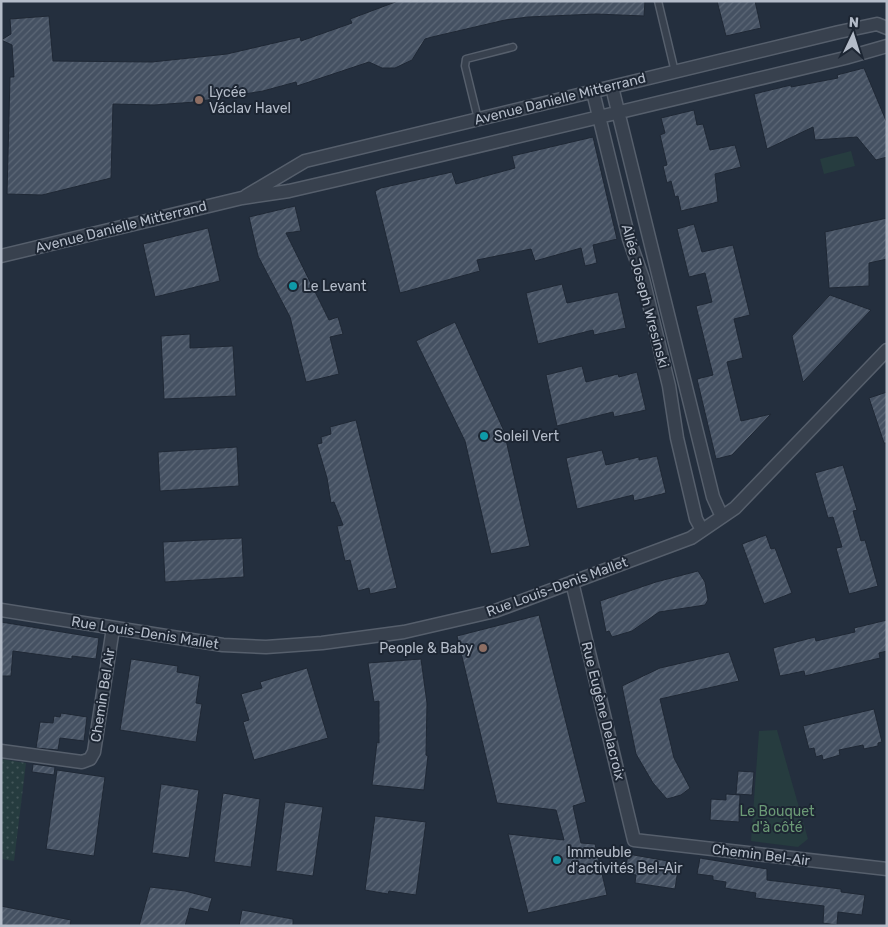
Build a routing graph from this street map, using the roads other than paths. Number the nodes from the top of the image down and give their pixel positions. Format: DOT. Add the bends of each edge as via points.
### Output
graph roads {
  1 [pos="658,1"];
  2 [pos="887,28"];
  3 [pos="887,46"];
  4 [pos="513,47"];
  5 [pos="675,72"];
  6 [pos="612,87"];
  7 [pos="593,92"];
  8 [pos="618,112"];
  9 [pos="600,116"];
  10 [pos="478,119"];
  11 [pos="242,198"];
  12 [pos="1,256"];
  13 [pos="887,350"];
  14 [pos="722,517"];
  15 [pos="702,530"];
  16 [pos="572,582"];
  17 [pos="1,610"];
  18 [pos="113,628"];
  19 [pos="1,750"];
  20 [pos="634,840"];
  21 [pos="887,869"];
  1 -- 5 [label="lane"];
  2 -- 5 [label="street, Avenue Danielle Mitterrand" via="877,24 867,26"];
  3 -- 8 [label="street, Avenue Danielle Mitterrand"];
  4 -- 10 [label="lane" via="471,56 466,60"];
  5 -- 6 [label="street, Avenue Danielle Mitterrand"];
  6 -- 7 [label="street, Avenue Danielle Mitterrand"];
  6 -- 8 [label="street, Allée Joseph Wresinski"];
  7 -- 9 [label="street, Allée Joseph Wresinski"];
  7 -- 10 [label="street, Avenue Danielle Mitterrand"];
  8 -- 9 [label="street, Avenue Danielle Mitterrand"];
  8 -- 14 [label="street, Allée Joseph Wresinski" via="713,497"];
  9 -- 11 [label="street, Avenue Danielle Mitterrand" via="289,191"];
  9 -- 15 [label="street, Allée Joseph Wresinski" via="629,239 643,279 667,376 677,438 696,519"];
  10 -- 11 [label="street, Avenue Danielle Mitterrand" via="305,161"];
  11 -- 12 [label="street, Avenue Danielle Mitterrand"];
  13 -- 14 [label="street, Rue Louis-Denis Mallet" via="735,508"];
  14 -- 15 [label="street, Rue Louis-Denis Mallet"];
  15 -- 16 [label="street, Rue Louis-Denis Mallet" via="691,538"];
  16 -- 18 [label="street, Rue Louis-Denis Mallet" via="477,616 404,632 322,643 266,647 223,645"];
  16 -- 20 [label="street, Rue Eugène Delacroix"];
  17 -- 18 [label="street, Rue Louis-Denis Mallet"];
  18 -- 19 [label="street, Chemin Bel Air" via="94,752 90,760 82,762"];
  20 -- 21 [label="street, Chemin Bel-Air"];
}
